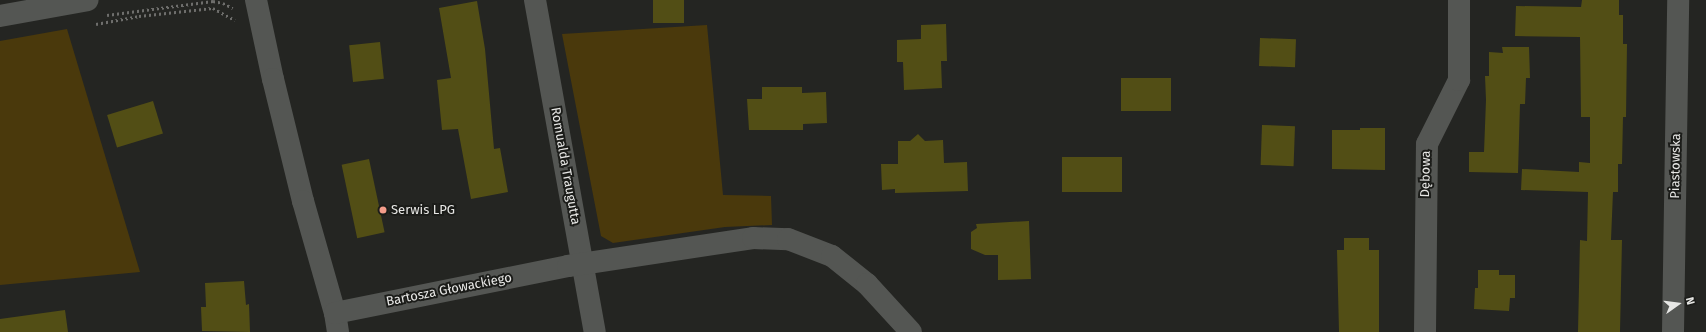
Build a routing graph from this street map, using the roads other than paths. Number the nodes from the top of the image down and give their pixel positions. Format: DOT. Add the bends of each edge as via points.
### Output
graph roads {
  1 [pos="88,0"];
  2 [pos="535,0"];
  3 [pos="1459,0"];
  4 [pos="1678,0"];
  5 [pos="258,11"];
  6 [pos="0,16"];
  7 [pos="583,264"];
  8 [pos="337,322"];
  9 [pos="595,332"];
  10 [pos="911,332"];
  11 [pos="1425,332"];
  12 [pos="1673,332"];
  1 -- 6 [label="street"];
  2 -- 7 [label="street, Romualda Traugutta"];
  3 -- 11 [label="street, Dębowa" via="1459,80 1427,144"];
  4 -- 12 [label="street, Piastowska"];
  5 -- 8 [label="street" via="272,79"];
  7 -- 8 [label="street, Bartosza Głowackiego"];
  7 -- 9 [label="street, Romualda Traugutta"];
  7 -- 10 [label="street, Bartosza Głowackiego" via="753,238 788,239 832,256 867,284"];
}
